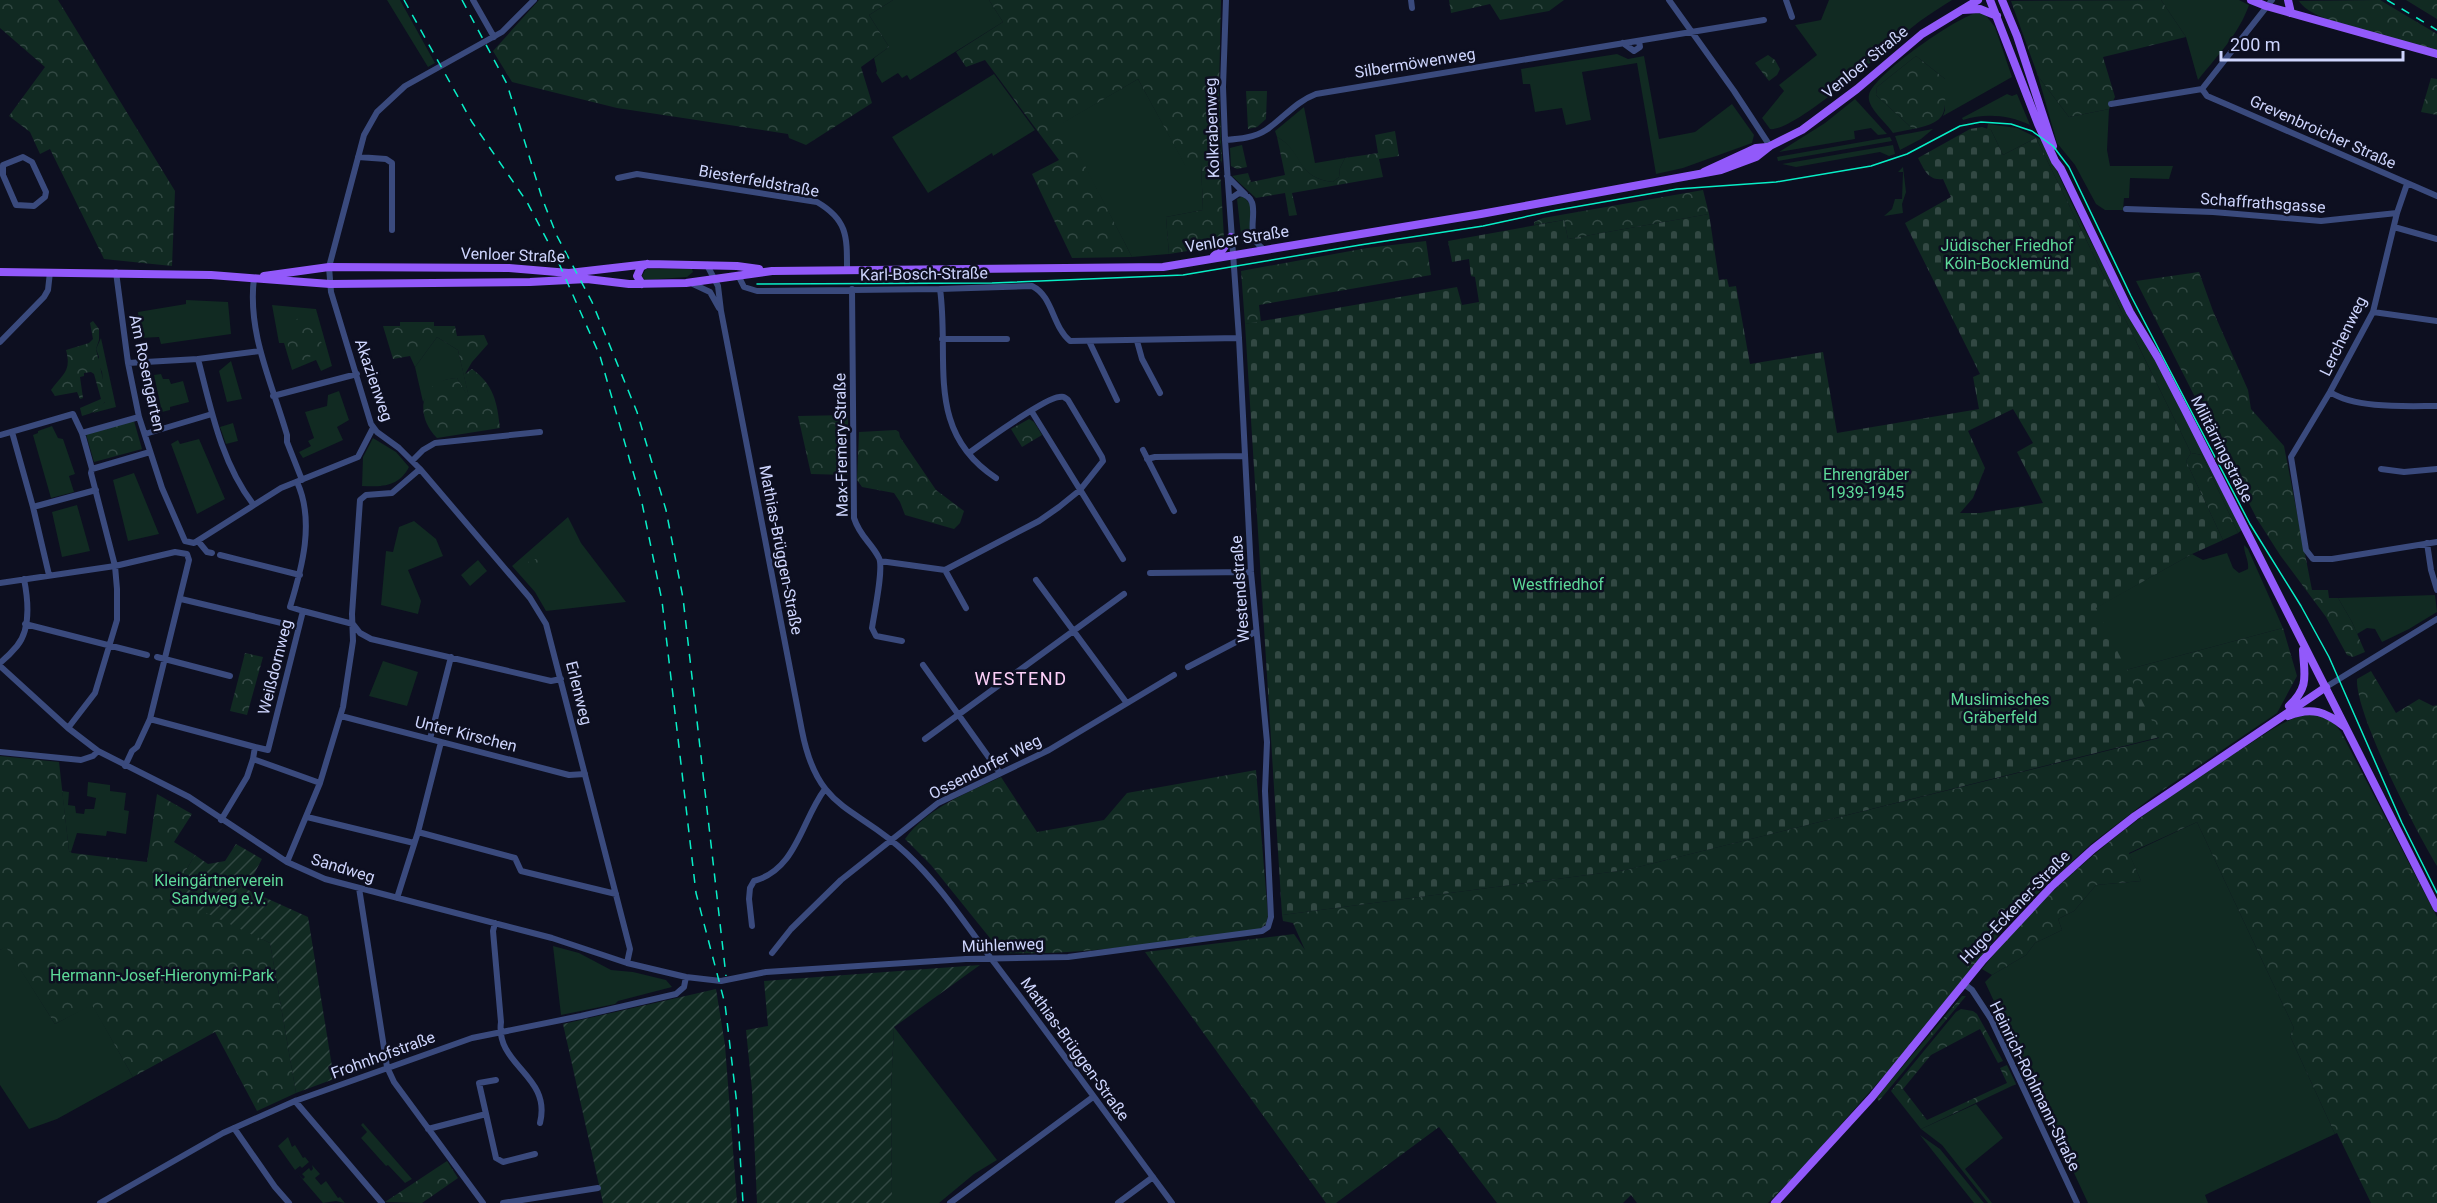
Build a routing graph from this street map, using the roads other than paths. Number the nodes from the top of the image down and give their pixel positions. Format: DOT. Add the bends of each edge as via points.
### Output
graph roads {
  1 [pos="473,0"];
  2 [pos="534,0"];
  3 [pos="1226,0"];
  4 [pos="1411,0"];
  5 [pos="1669,0"];
  6 [pos="1786,0"];
  7 [pos="1964,0"];
  8 [pos="1978,0"];
  9 [pos="1990,0"];
  10 [pos="2252,0"];
  11 [pos="2288,0"];
  12 [pos="2005,3"];
  13 [pos="2269,3"];
  14 [pos="1412,8"];
  15 [pos="1960,10"];
  16 [pos="2291,13"];
  17 [pos="1997,16"];
  18 [pos="1792,17"];
  19 [pos="1764,20"];
  20 [pos="1691,33"];
  21 [pos="494,37"];
  22 [pos="2437,54"];
  23 [pos="2202,89"];
  24 [pos="2111,104"];
  25 [pos="1225,140"];
  26 [pos="1770,146"];
  27 [pos="358,157"];
  28 [pos="2061,169"];
  29 [pos="1227,176"];
  30 [pos="618,178"];
  31 [pos="2407,184"];
  32 [pos="1245,194"];
  33 [pos="2437,196"];
  34 [pos="1230,200"];
  35 [pos="34,206"];
  36 [pos="2126,209"];
  37 [pos="2397,213"];
  38 [pos="2394,227"];
  39 [pos="392,230"];
  40 [pos="1231,237"];
  41 [pos="2437,239"];
  42 [pos="1263,249"];
  43 [pos="1232,254"];
  44 [pos="1211,258"];
  45 [pos="648,264"];
  46 [pos="707,264"];
  47 [pos="692,265"];
  48 [pos="329,267"];
  49 [pos="846,270"];
  50 [pos="772,271"];
  51 [pos="0,272"];
  52 [pos="50,272"];
  53 [pos="116,272"];
  54 [pos="737,274"];
  55 [pos="254,278"];
  56 [pos="716,278"];
  57 [pos="686,283"];
  58 [pos="330,284"];
  59 [pos="642,284"];
  60 [pos="852,288"];
  61 [pos="940,289"];
  62 [pos="721,311"];
  63 [pos="2373,312"];
  64 [pos="2437,321"];
  65 [pos="1239,338"];
  66 [pos="942,339"];
  67 [pos="1007,339"];
  68 [pos="1089,341"];
  69 [pos="1137,341"];
  70 [pos="0,342"];
  71 [pos="260,351"];
  72 [pos="198,359"];
  73 [pos="128,363"];
  74 [pos="357,374"];
  75 [pos="2331,392"];
  76 [pos="1160,393"];
  77 [pos="273,396"];
  78 [pos="1117,400"];
  79 [pos="2437,406"];
  80 [pos="1032,412"];
  81 [pos="212,414"];
  82 [pos="139,417"];
  83 [pos="373,428"];
  84 [pos="12,432"];
  85 [pos="540,432"];
  86 [pos="82,433"];
  87 [pos="145,434"];
  88 [pos="0,435"];
  89 [pos="1143,450"];
  90 [pos="150,452"];
  91 [pos="969,453"];
  92 [pos="1245,456"];
  93 [pos="1147,459"];
  94 [pos="412,461"];
  95 [pos="92,469"];
  96 [pos="420,469"];
  97 [pos="2381,469"];
  98 [pos="2437,469"];
  99 [pos="996,477"];
  100 [pos="300,481"];
  101 [pos="96,490"];
  102 [pos="1080,490"];
  103 [pos="253,504"];
  104 [pos="33,507"];
  105 [pos="1174,511"];
  106 [pos="198,541"];
  107 [pos="2437,542"];
  108 [pos="2427,543"];
  109 [pos="212,553"];
  110 [pos="220,555"];
  111 [pos="1123,559"];
  112 [pos="880,561"];
  113 [pos="115,566"];
  114 [pos="945,570"];
  115 [pos="1251,572"];
  116 [pos="1150,573"];
  117 [pos="49,575"];
  118 [pos="300,575"];
  119 [pos="24,579"];
  120 [pos="1036,580"];
  121 [pos="0,583"];
  122 [pos="2437,590"];
  123 [pos="1124,594"];
  124 [pos="181,599"];
  125 [pos="966,608"];
  126 [pos="303,611"];
  127 [pos="2437,619"];
  128 [pos="25,624"];
  129 [pos="353,624"];
  130 [pos="298,627"];
  131 [pos="1073,630"];
  132 [pos="1256,632"];
  133 [pos="902,640"];
  134 [pos="110,645"];
  135 [pos="2303,646"];
  136 [pos="147,655"];
  137 [pos="157,657"];
  138 [pos="451,657"];
  139 [pos="165,659"];
  140 [pos="0,665"];
  141 [pos="924,665"];
  142 [pos="1188,667"];
  143 [pos="1174,675"];
  144 [pos="230,676"];
  145 [pos="561,679"];
  146 [pos="2326,687"];
  147 [pos="1126,702"];
  148 [pos="958,714"];
  149 [pos="340,716"];
  150 [pos="150,719"];
  151 [pos="2274,722"];
  152 [pos="69,728"];
  153 [pos="2346,728"];
  154 [pos="430,739"];
  155 [pos="925,739"];
  156 [pos="441,742"];
  157 [pos="255,747"];
  158 [pos="98,751"];
  159 [pos="0,752"];
  160 [pos="253,759"];
  161 [pos="125,766"];
  162 [pos="1000,773"];
  163 [pos="585,774"];
  164 [pos="320,783"];
  165 [pos="825,789"];
  166 [pos="307,817"];
  167 [pos="221,820"];
  168 [pos="418,832"];
  169 [pos="891,840"];
  170 [pos="414,843"];
  171 [pos="287,862"];
  172 [pos="359,888"];
  173 [pos="616,894"];
  174 [pos="397,898"];
  175 [pos="2437,908"];
  176 [pos="495,922"];
  177 [pos="1271,922"];
  178 [pos="752,926"];
  179 [pos="772,953"];
  180 [pos="991,958"];
  181 [pos="627,963"];
  182 [pos="686,977"];
  183 [pos="731,980"];
  184 [pos="1964,984"];
  185 [pos="499,1033"];
  186 [pos="387,1068"];
  187 [pos="496,1080"];
  188 [pos="1093,1097"];
  189 [pos="295,1101"];
  190 [pos="486,1114"];
  191 [pos="540,1123"];
  192 [pos="234,1128"];
  193 [pos="428,1129"];
  194 [pos="535,1154"];
  195 [pos="1153,1177"];
  196 [pos="598,1188"];
  197 [pos="100,1203"];
  198 [pos="289,1203"];
  199 [pos="382,1203"];
  200 [pos="483,1203"];
  201 [pos="503,1203"];
  202 [pos="950,1203"];
  203 [pos="1118,1203"];
  204 [pos="1172,1203"];
  205 [pos="1775,1203"];
  206 [pos="2077,1203"];
  1 -- 21 [label="street"];
  2 -- 21 [label="street, Akazienweg"];
  3 -- 25 [label="street, Kolkrabenweg"];
  4 -- 14 [label="street"];
  5 -- 20 [label="street"];
  6 -- 18 [label="street"];
  7 -- 15 [label="main road"];
  8 -- 15 [label="main road, Venloer Straße"];
  9 -- 17 [label="main road, Militärringstraße"];
  10 -- 13 [label="main road"];
  11 -- 16 [label="main road"];
  12 -- 28 [label="main road"];
  13 -- 16 [label="main road"];
  13 -- 23 [label="street"];
  15 -- 17 [label="main road" via="1980,9"];
  15 -- 26 [label="main road, Venloer Straße" via="1922,34 1802,130"];
  16 -- 22 [label="main road"];
  17 -- 28 [label="main road, Militärringstraße" via="2038,124"];
  19 -- 20 [label="street, Silbermöwenweg"];
  20 -- 25 [label="street, Silbermöwenweg" via="1316,94 1296,103 1264,131"];
  20 -- 26 [label="street"];
  21 -- 27 [label="street, Akazienweg" via="393,94 369,125"];
  23 -- 24 [label="street"];
  23 -- 31 [label="street, Grevenbroicher Straße" via="2207,96"];
  25 -- 29 [label="street, Kolkrabenweg"];
  26 -- 42 [label="main road, Venloer Straße" via="1755,148 1702,173"];
  27 -- 39 [label="street" via="392,163"];
  27 -- 48 [label="street, Akazienweg"];
  28 -- 135 [label="main road, Militärringstraße"];
  29 -- 32 [label="street"];
  29 -- 34 [label="street, Kolkrabenweg"];
  30 -- 49 [label="street, Biesterfeldstraße" via="637,174 817,202 829,209 845,229"];
  31 -- 33 [label="street, Grevenbroicher Straße"];
  31 -- 37 [label="street, Lerchenweg"];
  32 -- 34 [label="street" via="1239,193"];
  32 -- 42 [label="street" via="1254,207 1254,238"];
  34 -- 40 [label="street, Kolkrabenweg"];
  35 -- 35 [label="street" via="47,194 32,162 23,157 3,165 3,175 16,205"];
  36 -- 37 [label="street, Schaffrathsgasse" via="2321,221"];
  37 -- 38 [label="street, Lerchenweg"];
  38 -- 41 [label="street"];
  38 -- 63 [label="street, Lerchenweg"];
  40 -- 43 [label="street, Kolkrabenweg"];
  40 -- 44 [label="main road"];
  42 -- 43 [label="main road, Venloer Straße"];
  43 -- 44 [label="main road, Venloer Straße"];
  43 -- 65 [label="street, Westendstraße"];
  44 -- 49 [label="main road, Venloer Straße" via="1163,267"];
  45 -- 47 [label="main road, Venloer Straße"];
  45 -- 48 [label="main road, Venloer Straße" via="569,273 509,268"];
  45 -- 59 [label="main road" via="638,272"];
  46 -- 47 [label="main road, Venloer Straße"];
  46 -- 50 [label="main road, Venloer Straße"];
  46 -- 56 [label="street, Mathias-Brüggen-Straße"];
  47 -- 57 [label="main road" via="697,273"];
  48 -- 55 [label="main road, Venloer Straße"];
  48 -- 58 [label="street, Akazienweg"];
  49 -- 50 [label="main road, Venloer Straße"];
  50 -- 54 [label="main road, Venloer Straße"];
  51 -- 52 [label="main road, Venloer Straße"];
  52 -- 53 [label="main road, Venloer Straße"];
  52 -- 70 [label="street" via="44,297"];
  53 -- 55 [label="main road, Venloer Straße"];
  53 -- 73 [label="street, Am Rosengarten"];
  54 -- 56 [label="main road, Venloer Straße"];
  54 -- 60 [label="street, Karl-Bosch-Straße" via="744,287 757,291"];
  55 -- 58 [label="main road, Venloer Straße"];
  55 -- 71 [label="street, Weißdornweg" via="251,294"];
  56 -- 57 [label="main road, Venloer Straße"];
  56 -- 62 [label="street, Mathias-Brüggen-Straße"];
  57 -- 59 [label="main road, Venloer Straße"];
  57 -- 62 [label="street, Mathias-Brüggen-Straße" via="710,292"];
  58 -- 59 [label="main road, Venloer Straße" via="587,279"];
  58 -- 74 [label="street, Akazienweg"];
  60 -- 61 [label="street, Karl-Bosch-Straße"];
  60 -- 112 [label="street, Max-Fremery-Straße" via="854,518"];
  61 -- 66 [label="street"];
  61 -- 68 [label="street, Karl-Bosch-Straße" via="1032,286 1043,294 1066,338"];
  62 -- 165 [label="street, Mathias-Brüggen-Straße" via="806,752"];
  63 -- 64 [label="street"];
  63 -- 75 [label="street, Lerchenweg"];
  65 -- 69 [label="street, Karl-Bosch-Straße"];
  65 -- 92 [label="street, Westendstraße"];
  66 -- 67 [label="street"];
  66 -- 91 [label="street" via="947,413 955,434"];
  68 -- 69 [label="street, Karl-Bosch-Straße"];
  68 -- 78 [label="street"];
  69 -- 76 [label="street"];
  71 -- 72 [label="street"];
  71 -- 77 [label="street, Weißdornweg"];
  72 -- 73 [label="street"];
  72 -- 81 [label="street"];
  73 -- 82 [label="street, Am Rosengarten"];
  74 -- 77 [label="street"];
  74 -- 83 [label="street, Akazienweg"];
  75 -- 79 [label="street" via="2340,398 2366,403"];
  75 -- 108 [label="street, Lerchenweg" via="2291,457 2306,550 2317,560"];
  77 -- 100 [label="street, Weißdornweg"];
  80 -- 91 [label="street"];
  80 -- 102 [label="street"];
  80 -- 102 [label="street" via="1057,397 1068,400 1102,457 1100,466"];
  81 -- 87 [label="street"];
  81 -- 103 [label="street" via="227,459"];
  82 -- 86 [label="street"];
  82 -- 87 [label="street, Am Rosengarten"];
  83 -- 94 [label="street, Akazienweg"];
  83 -- 100 [label="street" via="358,457"];
  84 -- 86 [label="street" via="73,414"];
  84 -- 88 [label="street"];
  84 -- 104 [label="street"];
  85 -- 94 [label="street" via="435,442"];
  86 -- 95 [label="street"];
  87 -- 90 [label="street, Am Rosengarten"];
  89 -- 93 [label="street"];
  90 -- 95 [label="street"];
  90 -- 106 [label="street, Am Rosengarten" via="181,535 188,543"];
  91 -- 99 [label="street"];
  92 -- 93 [label="street"];
  92 -- 115 [label="street, Westendstraße"];
  93 -- 105 [label="street"];
  94 -- 96 [label="street, Akazienweg"];
  95 -- 101 [label="street"];
  96 -- 129 [label="street" via="392,493 366,495 360,500"];
  96 -- 145 [label="street, Erlenweg" via="530,598 546,624"];
  97 -- 98 [label="street"];
  100 -- 103 [label="street"];
  100 -- 118 [label="street, Weißdornweg" via="305,506"];
  101 -- 104 [label="street"];
  101 -- 113 [label="street"];
  102 -- 111 [label="street"];
  102 -- 114 [label="street" via="1039,521"];
  103 -- 106 [label="street"];
  104 -- 117 [label="street"];
  106 -- 109 [label="street"];
  107 -- 108 [label="street"];
  108 -- 122 [label="street"];
  110 -- 118 [label="street"];
  112 -- 114 [label="street"];
  112 -- 133 [label="street" via="873,633"];
  113 -- 117 [label="street"];
  113 -- 124 [label="street" via="184,552 189,560"];
  113 -- 134 [label="street" via="117,607"];
  114 -- 125 [label="street"];
  115 -- 116 [label="street"];
  115 -- 132 [label="street, Westendstraße"];
  117 -- 119 [label="street"];
  118 -- 126 [label="street, Weißdornweg" via="291,608"];
  119 -- 121 [label="street"];
  119 -- 128 [label="street" via="28,601"];
  120 -- 131 [label="street"];
  123 -- 131 [label="street"];
  124 -- 130 [label="street"];
  124 -- 139 [label="street"];
  126 -- 129 [label="street"];
  126 -- 130 [label="street, Weißdornweg"];
  127 -- 146 [label="street"];
  128 -- 134 [label="street"];
  128 -- 140 [label="street" via="20,643"];
  129 -- 138 [label="street" via="371,639"];
  129 -- 149 [label="street"];
  130 -- 157 [label="street, Weißdornweg" via="268,750"];
  131 -- 147 [label="street"];
  131 -- 148 [label="street"];
  132 -- 142 [label="street"];
  132 -- 177 [label="street, Westendstraße" via="1267,742 1265,791"];
  134 -- 136 [label="street"];
  134 -- 152 [label="street" via="95,693"];
  135 -- 146 [label="main road, Militärringstraße"];
  135 -- 151 [label="main road" via="2304,684"];
  137 -- 139 [label="street"];
  138 -- 145 [label="street" via="551,681"];
  138 -- 154 [label="street"];
  139 -- 144 [label="street"];
  139 -- 150 [label="street"];
  140 -- 152 [label="street, Sandweg"];
  141 -- 148 [label="street"];
  143 -- 147 [label="street, Ossendorfer Weg"];
  145 -- 163 [label="street, Erlenweg"];
  146 -- 151 [label="main road, Hugo-Eckener-Straße"];
  146 -- 153 [label="main road, Militärringstraße"];
  147 -- 162 [label="street, Ossendorfer Weg" via="1049,750"];
  148 -- 155 [label="street"];
  148 -- 162 [label="street"];
  149 -- 154 [label="street, Unter Kirschen"];
  149 -- 164 [label="street"];
  150 -- 157 [label="street"];
  150 -- 161 [label="street"];
  151 -- 153 [label="main road" via="2318,710"];
  151 -- 184 [label="main road, Hugo-Eckener-Straße" via="2092,849 2016,924"];
  152 -- 158 [label="street, Sandweg"];
  153 -- 175 [label="main road, Militärringstraße"];
  154 -- 156 [label="street, Unter Kirschen"];
  156 -- 163 [label="street, Unter Kirschen" via="569,775"];
  156 -- 168 [label="street"];
  157 -- 160 [label="street"];
  158 -- 159 [label="street" via="81,760"];
  158 -- 161 [label="street, Sandweg"];
  160 -- 164 [label="street"];
  160 -- 167 [label="street" via="247,777"];
  161 -- 167 [label="street, Sandweg" via="189,797"];
  162 -- 169 [label="street, Ossendorfer Weg" via="938,803"];
  163 -- 173 [label="street, Erlenweg"];
  164 -- 166 [label="street"];
  165 -- 169 [label="street, Mathias-Brüggen-Straße" via="850,813"];
  165 -- 178 [label="street" via="786,861 771,874 754,881 750,888"];
  166 -- 170 [label="street"];
  166 -- 171 [label="street"];
  167 -- 171 [label="street, Sandweg"];
  168 -- 170 [label="street"];
  168 -- 173 [label="street" via="515,858 521,871"];
  169 -- 179 [label="street, Ossendorfer Weg" via="841,880"];
  169 -- 180 [label="street, Mathias-Brüggen-Straße" via="922,869"];
  170 -- 174 [label="street"];
  171 -- 172 [label="street, Sandweg" via="325,879"];
  172 -- 174 [label="street, Sandweg"];
  172 -- 186 [label="street"];
  173 -- 181 [label="street, Erlenweg" via="630,949"];
  174 -- 176 [label="street, Sandweg"];
  176 -- 181 [label="street, Sandweg"];
  176 -- 185 [label="street"];
  177 -- 180 [label="street, Mühlenweg" via="1262,931 1252,933 1141,948 1068,957"];
  180 -- 183 [label="street, Mühlenweg" via="766,972"];
  180 -- 188 [label="street, Mathias-Brüggen-Straße"];
  181 -- 182 [label="street, Sandweg"];
  182 -- 183 [label="street, Sandweg"];
  182 -- 185 [label="street, Frohnhofstraße" via="684,987 676,994"];
  184 -- 205 [label="main road, Hugo-Eckener-Straße" via="1844,1129"];
  184 -- 206 [label="street, Heinrich-Rohlmann-Straße" via="1991,1019"];
  185 -- 186 [label="street, Frohnhofstraße" via="472,1038"];
  185 -- 191 [label="street" via="504,1048 540,1095"];
  186 -- 189 [label="street, Frohnhofstraße"];
  186 -- 193 [label="street"];
  187 -- 190 [label="street" via="479,1083"];
  188 -- 195 [label="street, Mathias-Brüggen-Straße"];
  188 -- 202 [label="street"];
  189 -- 192 [label="street, Frohnhofstraße"];
  189 -- 199 [label="street"];
  190 -- 193 [label="street"];
  190 -- 194 [label="street" via="499,1161"];
  192 -- 197 [label="street, Frohnhofstraße"];
  192 -- 198 [label="street"];
  193 -- 200 [label="street"];
  195 -- 203 [label="street"];
  195 -- 204 [label="street, Mathias-Brüggen-Straße"];
  196 -- 201 [label="street"];
}
